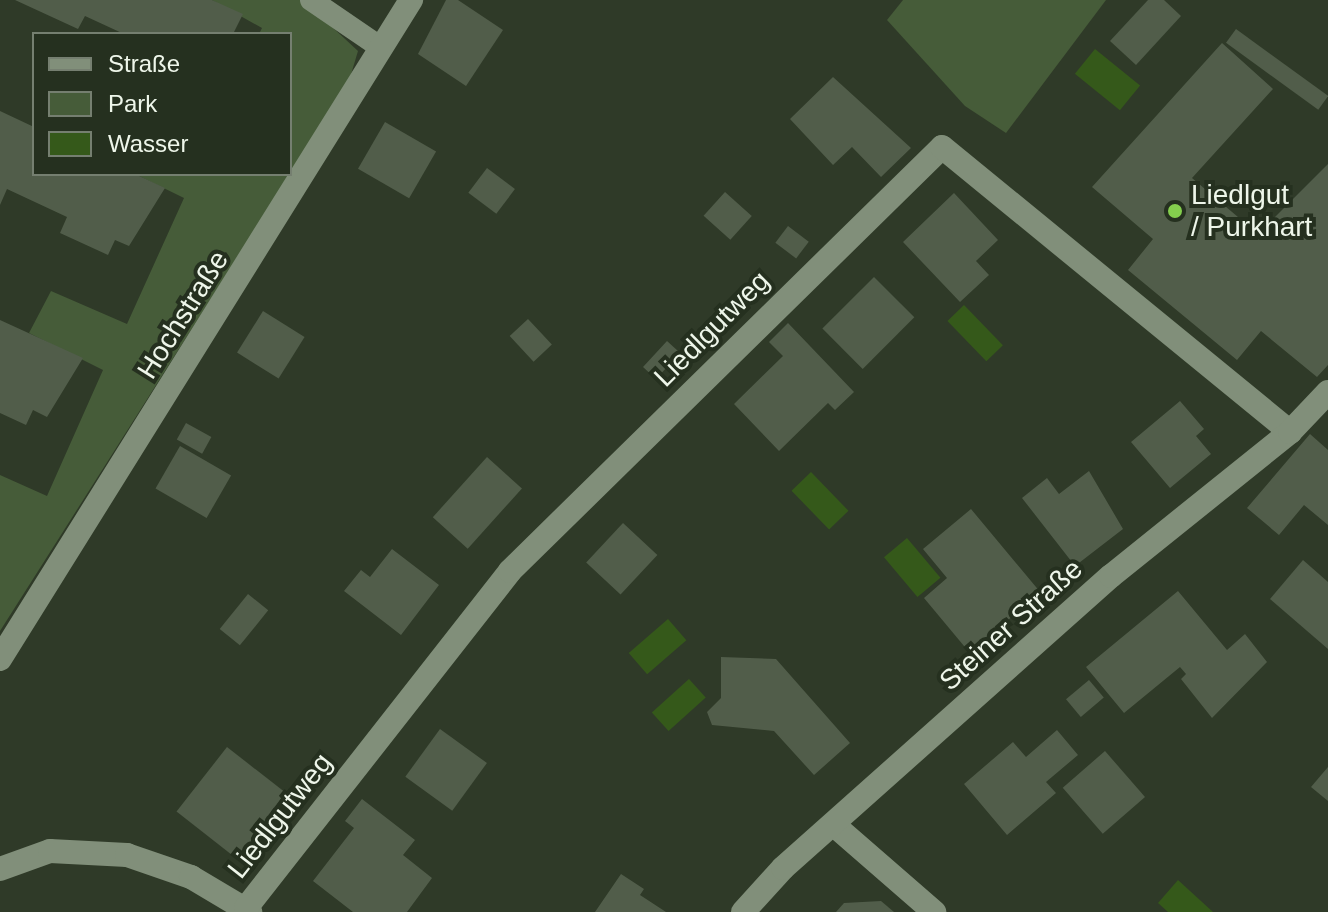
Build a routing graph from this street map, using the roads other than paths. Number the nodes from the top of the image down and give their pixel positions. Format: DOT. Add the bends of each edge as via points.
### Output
graph roads {
  1 [pos="311,0"];
  2 [pos="411,0"];
  3 [pos="380,47"];
  4 [pos="1328,392"];
  5 [pos="1290,432"];
  6 [pos="1,656"];
  7 [pos="834,825"];
  8 [pos="0,869"];
  9 [pos="248,910"];
  10 [pos="743,912"];
  11 [pos="934,912"];
  1 -- 3 [label="lane"];
  2 -- 3 [label="street, Hochstraße"];
  3 -- 6 [label="street, Hochstraße"];
  4 -- 5 [label="street, Steiner Straße"];
  5 -- 7 [label="street, Steiner Straße" via="1111,576"];
  5 -- 9 [label="street, Liedlgutweg" via="942,147 510,571"];
  7 -- 10 [label="street, Steiner Straße"];
  7 -- 11 [label="street"];
  8 -- 9 [label="street" via="50,851 127,855 191,877"];
}
